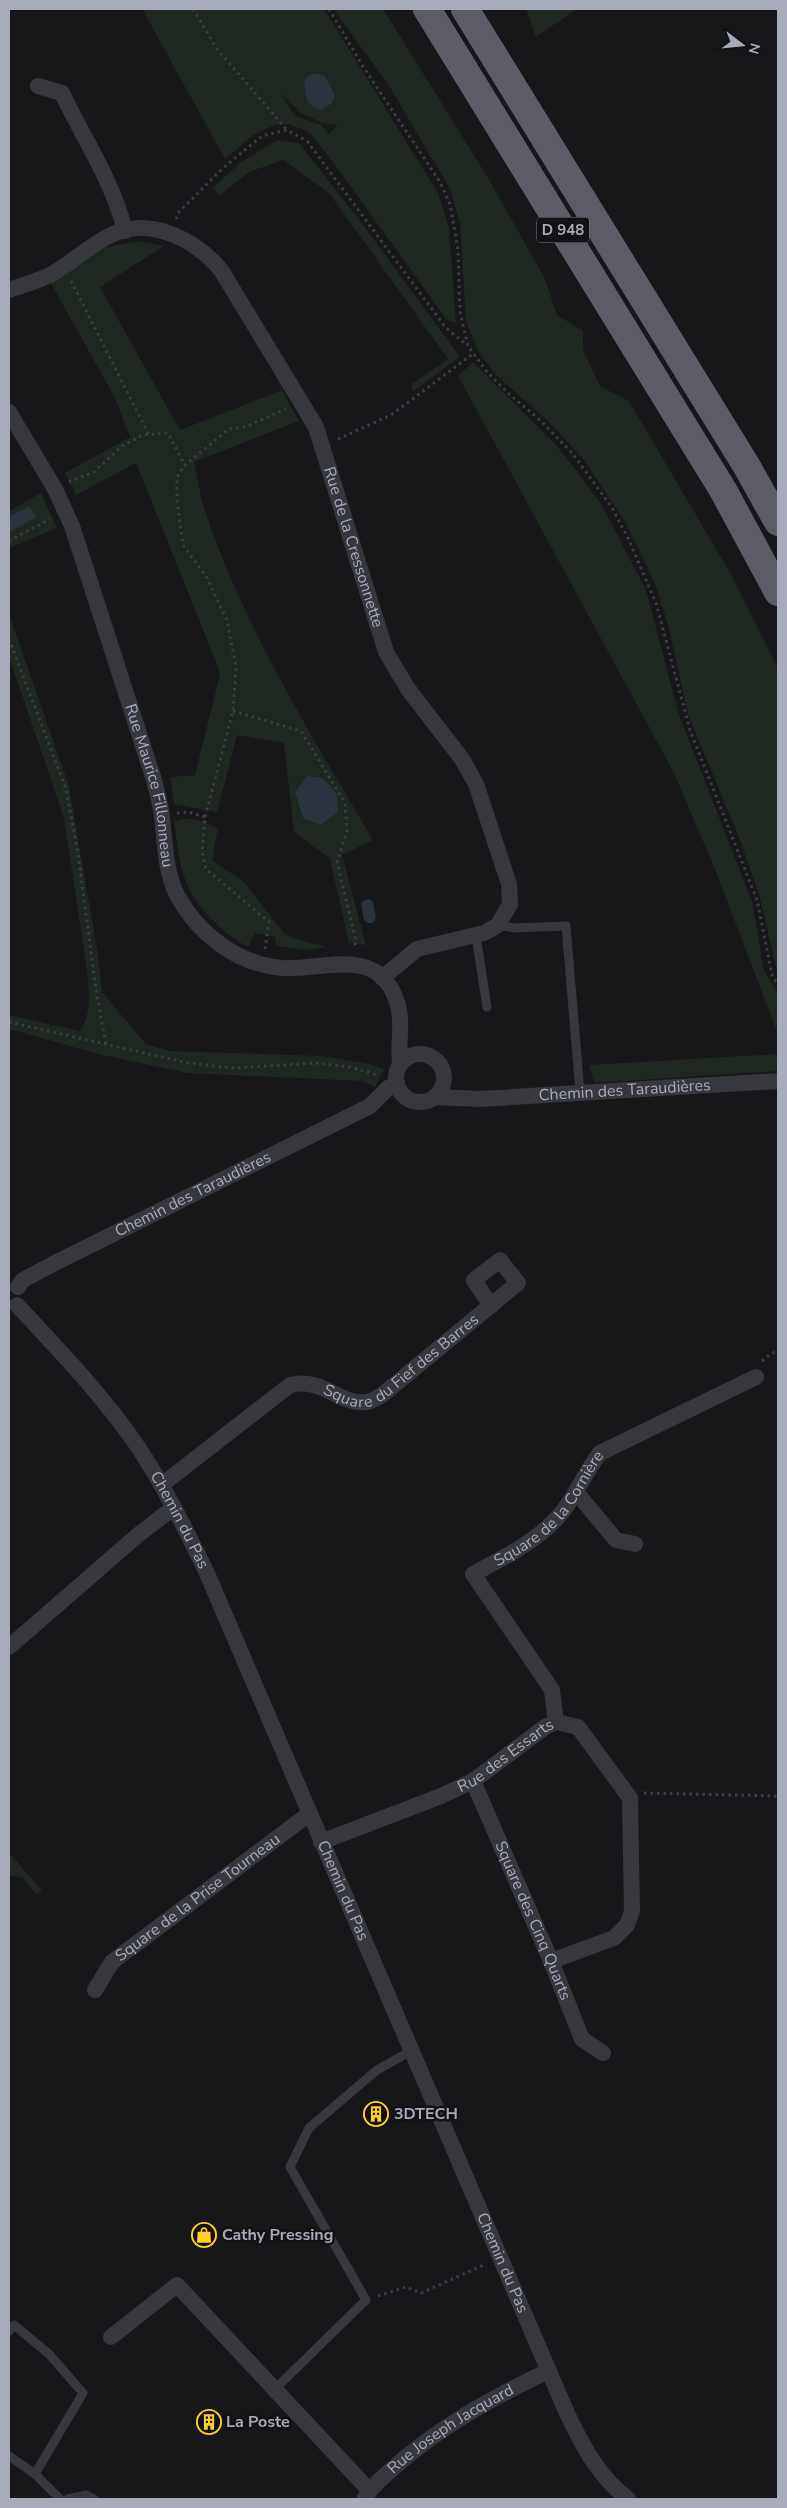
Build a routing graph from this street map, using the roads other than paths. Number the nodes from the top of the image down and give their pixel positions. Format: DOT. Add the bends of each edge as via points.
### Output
graph roads {
  1 [pos="421,9"];
  2 [pos="427,9"];
  3 [pos="465,9"];
  4 [pos="485,9"];
  5 [pos="453,52"];
  6 [pos="505,76"];
  7 [pos="38,86"];
  8 [pos="125,230"];
  9 [pos="9,290"];
  10 [pos="9,412"];
  11 [pos="778,522"];
  12 [pos="778,592"];
  13 [pos="498,924"];
  14 [pos="476,936"];
  15 [pos="382,978"];
  16 [pos="487,1007"];
  17 [pos="402,1025"];
  18 [pos="424,1053"];
  19 [pos="400,1063"];
  20 [pos="445,1078"];
  21 [pos="396,1081"];
  22 [pos="778,1081"];
  23 [pos="580,1092"];
  24 [pos="435,1097"];
  25 [pos="470,1098"];
  26 [pos="413,1101"];
  27 [pos="370,1106"];
  28 [pos="13,1285"];
  29 [pos="491,1306"];
  30 [pos="13,1307"];
  31 [pos="756,1377"];
  32 [pos="161,1484"];
  33 [pos="576,1492"];
  34 [pos="173,1508"];
  35 [pos="635,1544"];
  36 [pos="9,1647"];
  37 [pos="556,1722"];
  38 [pos="473,1782"];
  39 [pos="309,1814"];
  40 [pos="321,1842"];
  41 [pos="551,1961"];
  42 [pos="95,1990"];
  43 [pos="411,2051"];
  44 [pos="603,2054"];
  45 [pos="9,2331"];
  46 [pos="111,2338"];
  47 [pos="548,2371"];
  48 [pos="275,2389"];
  49 [pos="9,2456"];
  50 [pos="34,2474"];
  51 [pos="367,2495"];
  52 [pos="60,2499"];
  53 [pos="68,2499"];
  54 [pos="94,2499"];
  55 [pos="628,2499"];
  1 -- 5 [label="highway"];
  2 -- 5 [label="highway, D 948"];
  3 -- 6 [label="highway, D 948"];
  4 -- 6 [label="highway"];
  5 -- 12 [label="highway, D 948" via="684,424"];
  6 -- 11 [label="highway, D 948"];
  7 -- 8 [label="street" via="62,93 107,179"];
  8 -- 9 [label="street, Rue de la Cressonnette" via="100,241 49,275"];
  8 -- 13 [label="street, Rue de la Cressonnette" via="170,233 200,248 221,270 316,427 386,652 408,689 454,747 476,784 510,884 510,904"];
  10 -- 15 [label="street, Rue Maurice Fillonneau" via="66,510 155,783 172,881 186,910 211,938 243,957 263,964 298,968 352,964 371,970"];
  13 -- 14 [label="street"];
  13 -- 23 [label="lane" via="514,928 566,926"];
  14 -- 15 [label="street" via="417,949"];
  14 -- 16 [label="lane"];
  15 -- 17 [label="street" via="393,993"];
  17 -- 18 [label="street"];
  17 -- 19 [label="street"];
  18 -- 19 [label="street" via="412,1054"];
  18 -- 20 [label="street" via="439,1062"];
  19 -- 21 [label="street"];
  20 -- 24 [label="street"];
  20 -- 25 [label="street"];
  21 -- 26 [label="street" via="402,1094"];
  21 -- 27 [label="street, Chemin des Taraudières"];
  22 -- 23 [label="street, Chemin des Taraudières"];
  23 -- 25 [label="street, Chemin des Taraudières"];
  24 -- 25 [label="street, Chemin des Taraudières"];
  24 -- 26 [label="street" via="425,1102"];
  26 -- 27 [label="street, Chemin des Taraudières"];
  27 -- 28 [label="street, Chemin des Taraudières"];
  28 -- 30 [label="street" via="22,1294"];
  29 -- 32 [label="street, Square du Fief des Barres" via="382,1395 368,1402 355,1401 318,1385 304,1382 290,1385"];
  30 -- 32 [label="street, Chemin du Pas" via="83,1377 136,1444"];
  31 -- 33 [label="street, Square de la Cornière" via="600,1453 584,1473"];
  32 -- 34 [label="street, Chemin du Pas"];
  33 -- 35 [label="street" via="616,1540"];
  33 -- 37 [label="street, Square de la Cornière" via="557,1518 522,1548 473,1574 552,1690"];
  34 -- 36 [label="street"];
  34 -- 39 [label="street, Chemin du Pas" via="206,1571"];
  37 -- 38 [label="street, Rue des Essarts"];
  37 -- 41 [label="street, Rue des Essarts" via="578,1727 630,1798 632,1911 627,1925 614,1938"];
  38 -- 40 [label="street, Rue des Essarts"];
  38 -- 41 [label="street, Square des Cinq Quarts"];
  39 -- 40 [label="street, Chemin du Pas"];
  39 -- 42 [label="street, Square de la Prise Tourneau" via="112,1962"];
  40 -- 43 [label="street, Chemin du Pas"];
  41 -- 44 [label="street, Square des Cinq Quarts" via="582,2039"];
  43 -- 47 [label="street, Chemin du Pas"];
  43 -- 48 [label="lane" via="377,2070 308,2128 290,2168 366,2300"];
  45 -- 50 [label="lane" via="14,2325 49,2354 83,2393"];
  46 -- 48 [label="street" via="177,2285"];
  47 -- 51 [label="street, Rue Joseph Jacquard" via="437,2432"];
  47 -- 55 [label="street, Chemin du Pas" via="586,2452 600,2473"];
  48 -- 51 [label="street"];
  49 -- 50 [label="lane"];
  50 -- 52 [label="lane"];
  53 -- 54 [label="lane" via="86,2495"];
}
